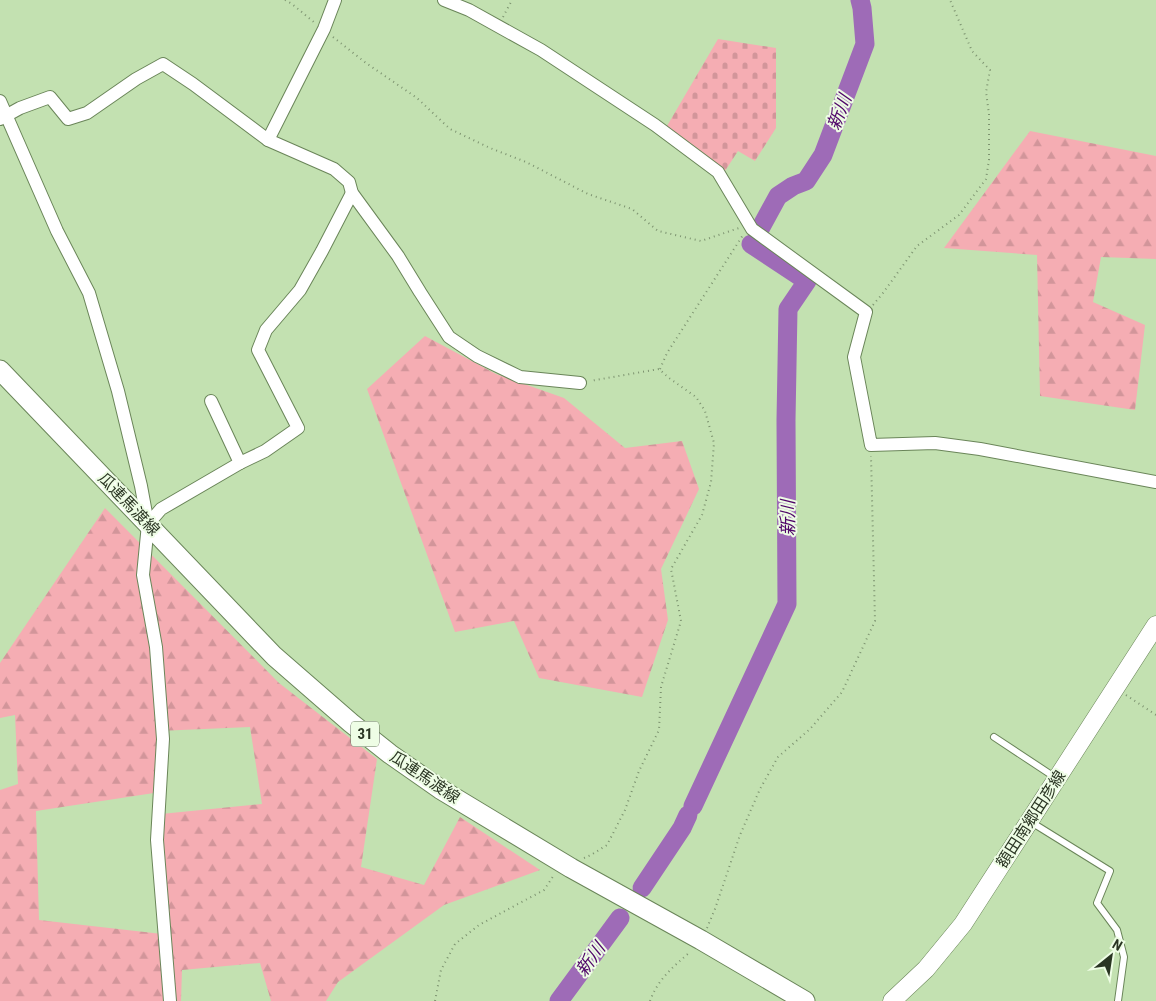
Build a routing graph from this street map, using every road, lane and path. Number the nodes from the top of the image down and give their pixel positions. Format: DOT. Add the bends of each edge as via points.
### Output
graph roads {
  1 [pos="285,0"];
  2 [pos="335,0"];
  3 [pos="444,0"];
  4 [pos="512,0"];
  5 [pos="950,0"];
  6 [pos="498,26"];
  7 [pos="324,29"];
  8 [pos="0,101"];
  9 [pos="3,118"];
  10 [pos="268,140"];
  11 [pos="352,193"];
  12 [pos="749,224"];
  13 [pos="866,312"];
  14 [pos="659,369"];
  15 [pos="0,370"];
  16 [pos="580,383"];
  17 [pos="211,401"];
  18 [pos="871,445"];
  19 [pos="240,463"];
  20 [pos="1156,482"];
  21 [pos="148,524"];
  22 [pos="1156,625"];
  23 [pos="1116,688"];
  24 [pos="1156,715"];
  25 [pos="994,737"];
  26 [pos="1057,779"];
  27 [pos="1029,822"];
  28 [pos="567,866"];
  29 [pos="701,940"];
  30 [pos="170,1001"];
  31 [pos="435,1001"];
  32 [pos="650,1001"];
  33 [pos="805,1001"];
  34 [pos="892,1001"];
  35 [pos="1118,1001"];
  1 -- 7 [label="path"];
  2 -- 7 [label="street"];
  3 -- 6 [label="street"];
  4 -- 6 [label="path"];
  5 -- 13 [label="path" via="972,51 990,70 986,92 989,160 986,179 959,214 917,246"];
  6 -- 12 [label="street" via="541,50 655,125 718,172"];
  7 -- 10 [label="street"];
  7 -- 12 [label="path" via="417,98 450,129 526,162 588,194 632,208 658,231 701,241"];
  8 -- 9 [label="street"];
  9 -- 10 [label="street" via="20,108 50,98 68,119 87,113 163,64"];
  9 -- 21 [label="street" via="89,293 120,400"];
  10 -- 11 [label="street" via="334,169 349,182"];
  11 -- 16 [label="street" via="398,256 449,337 477,356 520,377"];
  11 -- 19 [label="street" via="300,290 266,330 258,350 298,428 265,451"];
  12 -- 13 [label="street"];
  12 -- 14 [label="path"];
  13 -- 18 [label="street" via="854,357"];
  14 -- 16 [label="path"];
  14 -- 28 [label="path" via="696,396 706,411 714,443 711,482 702,515 671,569 681,621 661,687 658,730 607,845"];
  15 -- 21 [label="main road, 瓜連馬渡線 / 31"];
  17 -- 19 [label="street"];
  18 -- 20 [label="street" via="935,443"];
  18 -- 29 [label="path" via="876,621 842,692 810,729 778,757 760,789"];
  19 -- 21 [label="street" via="161,509"];
  21 -- 28 [label="main road, 瓜連馬渡線 / 31" via="274,656 351,723 440,789"];
  21 -- 30 [label="street" via="143,575 156,647 163,739 157,840"];
  22 -- 23 [label="main road, 額田南郷田彦線"];
  23 -- 24 [label="path"];
  23 -- 26 [label="main road, 額田南郷田彦線"];
  25 -- 26 [label="lane"];
  26 -- 27 [label="main road, 額田南郷田彦線"];
  27 -- 34 [label="main road, 額田南郷田彦線" via="963,924 926,969"];
  27 -- 35 [label="lane" via="1110,871 1097,903 1117,930 1124,958"];
  28 -- 29 [label="main road, 瓜連馬渡線 / 31"];
  28 -- 31 [label="path" via="544,890 479,925 455,944 441,970"];
  29 -- 32 [label="path" via="662,977"];
  29 -- 33 [label="main road, 瓜連馬渡線 / 31"];
}
